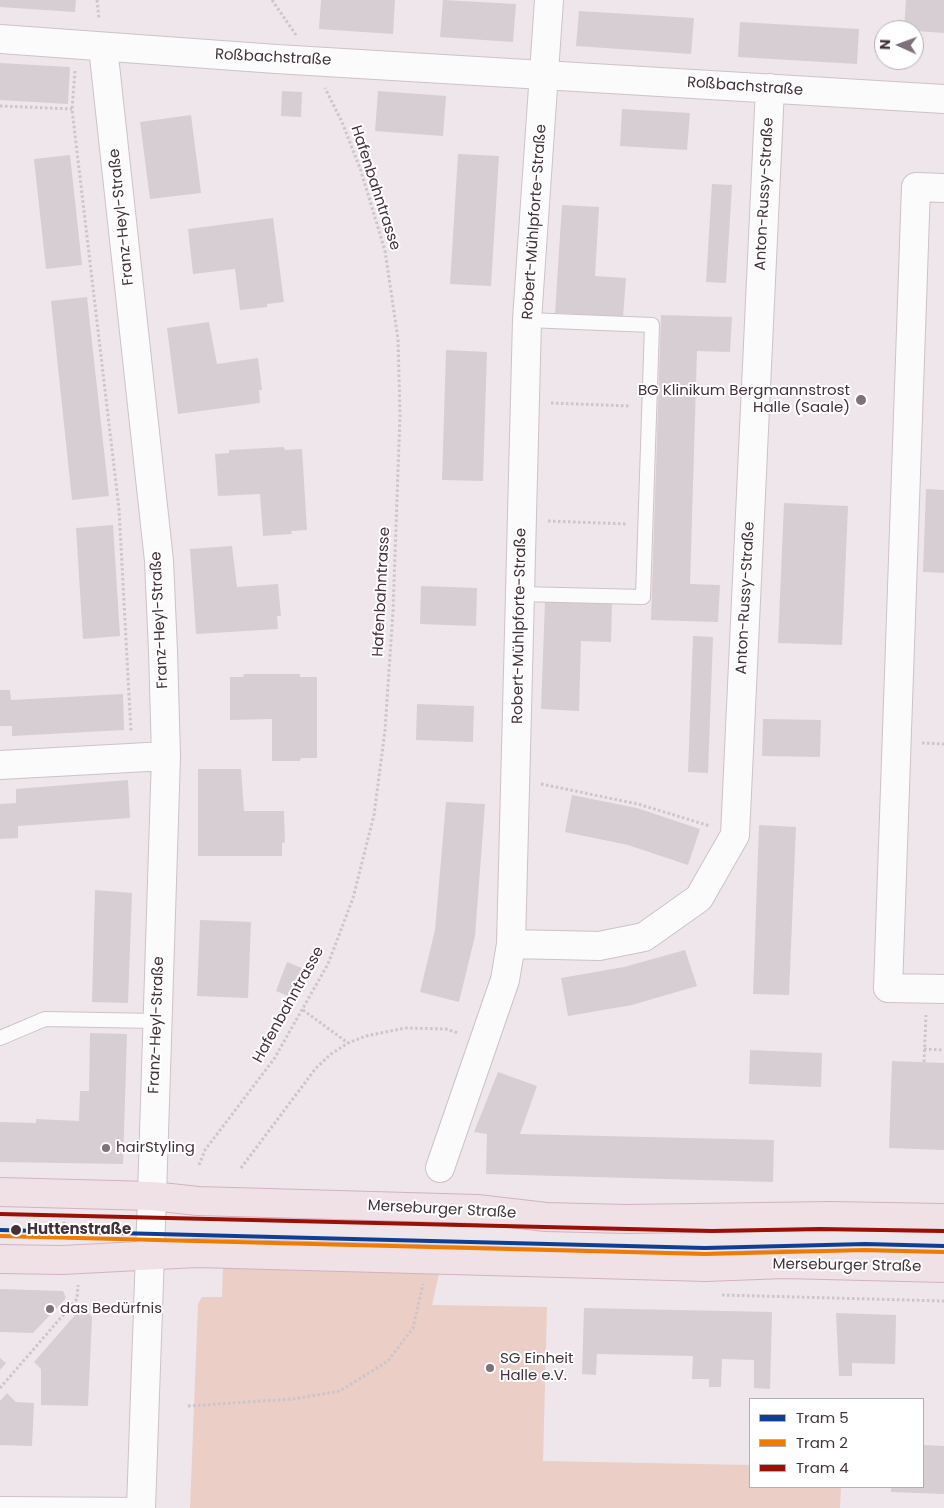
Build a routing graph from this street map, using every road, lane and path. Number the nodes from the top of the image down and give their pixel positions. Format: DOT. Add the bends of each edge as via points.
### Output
graph roads {
  1 [pos="272,0"];
  2 [pos="549,0"];
  3 [pos="0,39"];
  4 [pos="77,44"];
  5 [pos="104,47"];
  6 [pos="311,60"];
  7 [pos="546,74"];
  8 [pos="770,88"];
  9 [pos="944,99"];
  10 [pos="0,106"];
  11 [pos="72,110"];
  12 [pos="944,188"];
  13 [pos="527,320"];
  14 [pos="525,403"];
  15 [pos="649,407"];
  16 [pos="522,520"];
  17 [pos="645,525"];
  18 [pos="520,594"];
  19 [pos="166,756"];
  20 [pos="132,757"];
  21 [pos="0,765"];
  22 [pos="516,782"];
  23 [pos="735,835"];
  24 [pos="511,944"];
  25 [pos="936,989"];
  26 [pos="303,1010"];
  27 [pos="157,1021"];
  28 [pos="0,1038"];
  29 [pos="483,1041"];
  30 [pos="348,1043"];
  31 [pos="924,1049"];
  32 [pos="944,1050"];
  33 [pos="924,1062"];
  34 [pos="200,1165"];
  35 [pos="241,1168"];
  36 [pos="440,1168"];
  37 [pos="0,1192"];
  38 [pos="65,1193"];
  39 [pos="152,1196"];
  40 [pos="944,1218"];
  41 [pos="150,1256"];
  42 [pos="0,1259"];
  43 [pos="429,1259"];
  44 [pos="62,1260"];
  45 [pos="944,1268"];
  46 [pos="78,1284"];
  47 [pos="0,1388"];
  48 [pos="188,1406"];
  49 [pos="0,1504"];
  50 [pos="141,1507"];
  1 -- 6 [label="path, Hafenbahntrasse"];
  2 -- 7 [label="street"];
  3 -- 4 [label="street, Roßbachstraße"];
  4 -- 5 [label="street, Roßbachstraße"];
  4 -- 11 [label="path"];
  5 -- 6 [label="street, Roßbachstraße"];
  5 -- 19 [label="street, Franz-Heyl-Straße" via="158,561"];
  6 -- 7 [label="street, Roßbachstraße"];
  6 -- 26 [label="path, Hafenbahntrasse" via="342,122 361,171 385,251 398,339 400,414 393,611 385,730 374,815 353,898 328,964"];
  7 -- 8 [label="street, Roßbachstraße"];
  7 -- 13 [label="street, Robert-Mühlpforte-Straße"];
  8 -- 9 [label="street, Roßbachstraße"];
  8 -- 23 [label="street, Anton-Russy-Straße"];
  10 -- 11 [label="path"];
  11 -- 20 [label="path" via="119,508"];
  12 -- 25 [label="street" via="916,187 914,532 888,988"];
  13 -- 14 [label="street, Robert-Mühlpforte-Straße"];
  13 -- 15 [label="lane" via="652,325"];
  14 -- 15 [label="path"];
  14 -- 16 [label="street, Robert-Mühlpforte-Straße"];
  15 -- 17 [label="lane"];
  16 -- 17 [label="path"];
  16 -- 18 [label="street, Robert-Mühlpforte-Straße"];
  17 -- 18 [label="lane" via="643,597"];
  18 -- 22 [label="street, Robert-Mühlpforte-Straße"];
  19 -- 20 [label="street"];
  19 -- 27 [label="street, Franz-Heyl-Straße"];
  20 -- 21 [label="street"];
  22 -- 23 [label="path" via="542,784 638,804"];
  22 -- 24 [label="street, Robert-Mühlpforte-Straße"];
  23 -- 24 [label="street, Anton-Russy-Straße" via="700,898 644,937 599,946"];
  24 -- 29 [label="street, Robert-Mühlpforte-Straße" via="505,980"];
  25 -- 31 [label="path"];
  26 -- 30 [label="path"];
  26 -- 34 [label="path, Hafenbahntrasse" via="274,1059 205,1150"];
  27 -- 28 [label="lane" via="45,1019"];
  27 -- 39 [label="street, Franz-Heyl-Straße"];
  29 -- 30 [label="path" via="446,1029 419,1028 385,1031"];
  29 -- 36 [label="street, Robert-Mühlpforte-Straße"];
  30 -- 35 [label="path" via="316,1068"];
  31 -- 32 [label="path"];
  31 -- 33 [label="path"];
  37 -- 38 [label="main road, Merseburger Straße"];
  38 -- 39 [label="main road, Merseburger Straße"];
  38 -- 44 [label="path"];
  39 -- 40 [label="main road, Merseburger Straße" via="198,1201 477,1209 564,1218"];
  39 -- 41 [label="street"];
  41 -- 43 [label="main road, Merseburger Straße" via="197,1254"];
  41 -- 44 [label="main road, Merseburger Straße"];
  41 -- 50 [label="street"];
  42 -- 44 [label="main road, Merseburger Straße"];
  43 -- 45 [label="main road, Merseburger Straße" via="706,1267 785,1264"];
  43 -- 48 [label="path" via="413,1328 388,1361 340,1391 292,1399"];
  46 -- 47 [label="path" via="77,1299"];
  49 -- 50 [label="lane"];
}
